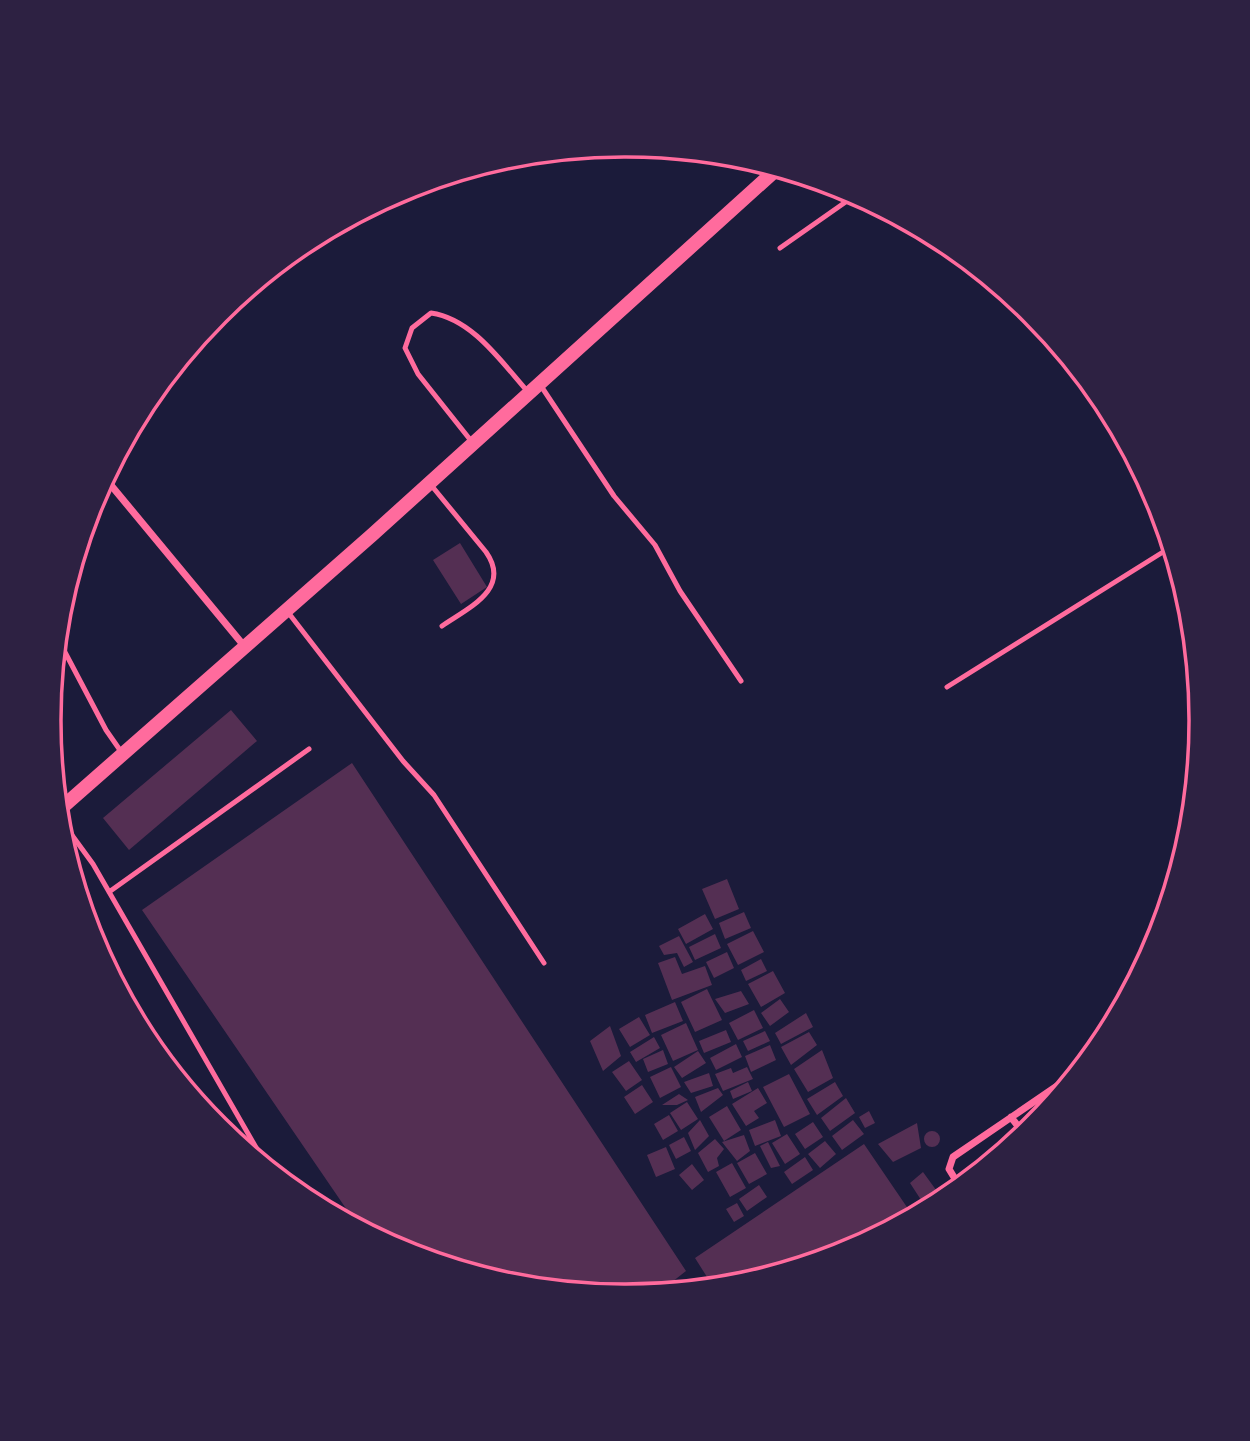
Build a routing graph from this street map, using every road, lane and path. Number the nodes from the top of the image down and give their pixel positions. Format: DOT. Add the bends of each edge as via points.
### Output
graph roads {
  1 [pos="769,176"];
  2 [pos="846,202"];
  3 [pos="780,248"];
  4 [pos="534,388"];
  5 [pos="474,443"];
  6 [pos="429,483"];
  7 [pos="112,487"];
  8 [pos="1163,552"];
  9 [pos="287,611"];
  10 [pos="442,626"];
  11 [pos="246,647"];
  12 [pos="65,653"];
  13 [pos="741,681"];
  14 [pos="947,687"];
  15 [pos="309,749"];
  16 [pos="124,756"];
  17 [pos="68,805"];
  18 [pos="74,837"];
  19 [pos="109,892"];
  20 [pos="544,963"];
  21 [pos="1050,1091"];
  22 [pos="1012,1117"];
  23 [pos="1018,1125"];
  24 [pos="255,1146"];
  25 [pos="954,1178"];
  1 -- 4 [label="main road"];
  2 -- 3 [label="lane"];
  4 -- 5 [label="main road"];
  4 -- 5 [label="lane" via="449,316 431,313 412,328 405,348 418,374"];
  4 -- 13 [label="lane" via="655,545"];
  5 -- 6 [label="main road"];
  6 -- 9 [label="main road"];
  6 -- 10 [label="lane" via="494,563 495,577 486,596"];
  7 -- 11 [label="street"];
  8 -- 14 [label="lane"];
  9 -- 11 [label="main road"];
  9 -- 20 [label="lane" via="434,795"];
  11 -- 16 [label="main road"];
  12 -- 16 [label="lane"];
  15 -- 19 [label="lane"];
  16 -- 17 [label="main road"];
  18 -- 19 [label="lane"];
  19 -- 24 [label="lane"];
  21 -- 22 [label="street"];
  22 -- 23 [label="street"];
  22 -- 25 [label="street" via="953,1157 948,1169"];
}
